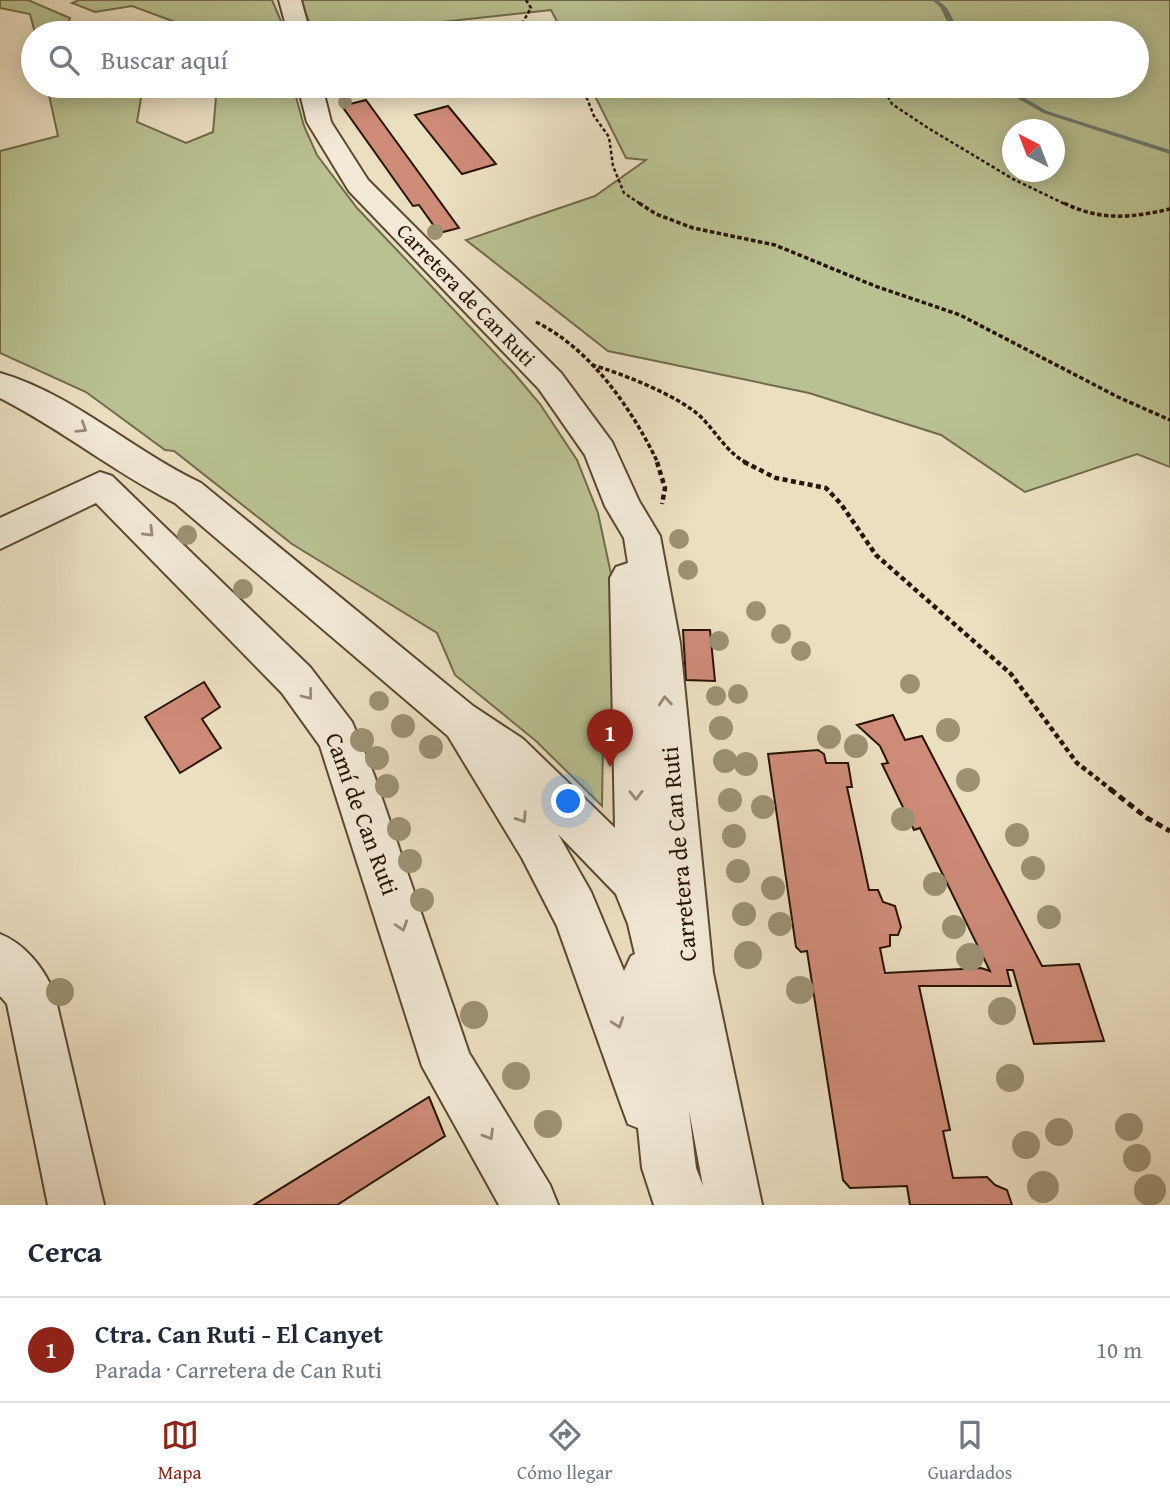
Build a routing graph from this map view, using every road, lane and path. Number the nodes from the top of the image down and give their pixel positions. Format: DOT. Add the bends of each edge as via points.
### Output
graph roads {
  1 [pos="290,0"];
  2 [pos="526,0"];
  3 [pos="296,21"];
  4 [pos="524,21"];
  5 [pos="313,98"];
  6 [pos="587,98"];
  7 [pos="889,98"];
  8 [pos="1170,209"];
  9 [pos="0,358"];
  10 [pos="592,365"];
  11 [pos="0,375"];
  12 [pos="0,384"];
  13 [pos="88,401"];
  14 [pos="1170,420"];
  15 [pos="188,493"];
  16 [pos="623,506"];
  17 [pos="0,535"];
  18 [pos="458,719"];
  19 [pos="1170,831"];
  20 [pos="639,884"];
  21 [pos="0,958"];
  22 [pos="675,1186"];
  23 [pos="76,1205"];
  24 [pos="530,1205"];
  25 [pos="718,1205"];
  26 [pos="734,1205"];
  1 -- 3 [label="street"];
  2 -- 4 [label="path" via="531,8"];
  5 -- 16 [label="street, Carretera de Can Ruti" via="319,122 359,185 550,381 600,451"];
  6 -- 14 [label="path" via="609,137 624,193 656,214 693,228 775,245 960,315"];
  7 -- 8 [label="path" via="928,128 1076,209 1098,217 1137,218"];
  9 -- 13 [label="street"];
  10 -- 19 [label="path" via="626,374 699,415 735,457 776,478 826,488 876,555 1011,674 1077,764"];
  11 -- 13 [label="street"];
  12 -- 15 [label="street, one-way" via="57,413"];
  13 -- 15 [label="street" via="158,456"];
  15 -- 18 [label="street"];
  16 -- 20 [label="street, Carretera de Can Ruti, one-way"];
  26 -- 16 [label="street, Carretera de Can Ruti, one-way" via="689,973 660,643 642,536"];
  17 -- 24 [label="street, Camí de Can Ruti, one-way" via="100,485 296,680 337,736 448,1066"];
  18 -- 20 [label="street" via="508,752"];
  18 -- 22 [label="street, one-way" via="538,842 574,909 604,981"];
  20 -- 22 [label="street, Carretera de Can Ruti"];
  20 -- 25 [label="street, Carretera de Can Ruti" via="665,972 698,1154"];
  21 -- 23 [label="street" via="29,992"];
}
